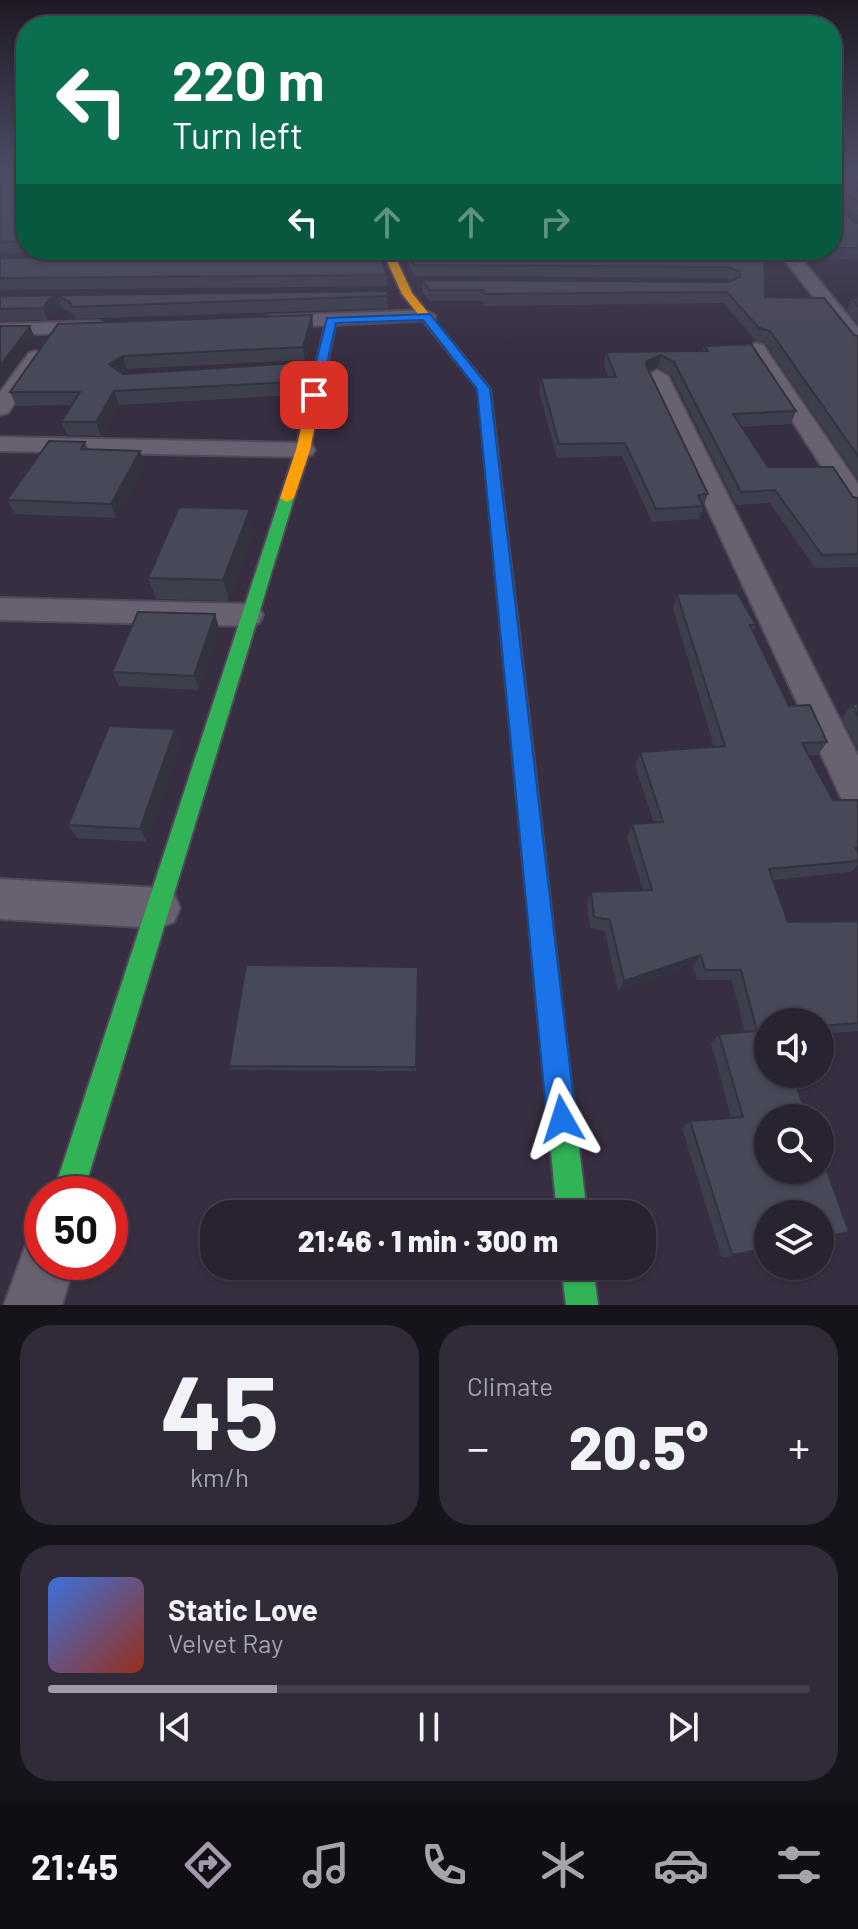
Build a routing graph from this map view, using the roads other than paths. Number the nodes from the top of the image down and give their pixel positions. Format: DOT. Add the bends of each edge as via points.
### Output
graph roads {
  1 [pos="390,260"];
  2 [pos="793,260"];
  3 [pos="429,284"];
  4 [pos="400,291"];
  5 [pos="69,308"];
  6 [pos="426,316"];
  7 [pos="331,320"];
  8 [pos="255,322"];
  9 [pos="117,326"];
  10 [pos="56,328"];
  11 [pos="0,330"];
  12 [pos="858,341"];
  13 [pos="756,349"];
  14 [pos="657,376"];
  15 [pos="0,408"];
  16 [pos="0,444"];
  17 [pos="303,450"];
  18 [pos="858,503"];
  19 [pos="0,609"];
  20 [pos="248,615"];
  21 [pos="858,794"];
  22 [pos="0,899"];
  23 [pos="159,908"];
  24 [pos="74,1176"];
  25 [pos="571,1200"];
  26 [pos="41,1280"];
  27 [pos="579,1280"];
  28 [pos="33,1305"];
  29 [pos="582,1305"];
  1 -- 4 [label="main road"];
  2 -- 12 [label="street"];
  3 -- 4 [label="street"];
  4 -- 6 [label="main road"];
  5 -- 10 [label="street"];
  6 -- 7 [label="street"];
  6 -- 25 [label="main road" via="484,389"];
  7 -- 8 [label="street"];
  7 -- 17 [label="main road" via="313,369"];
  9 -- 10 [label="street"];
  10 -- 11 [label="street"];
  10 -- 15 [label="street"];
  13 -- 18 [label="street"];
  14 -- 21 [label="street"];
  16 -- 17 [label="street"];
  17 -- 20 [label="main road"];
  19 -- 20 [label="street"];
  20 -- 23 [label="main road"];
  22 -- 23 [label="street"];
  23 -- 24 [label="main road"];
  26 -- 28 [label="street"];
  27 -- 29 [label="main road"];
}
